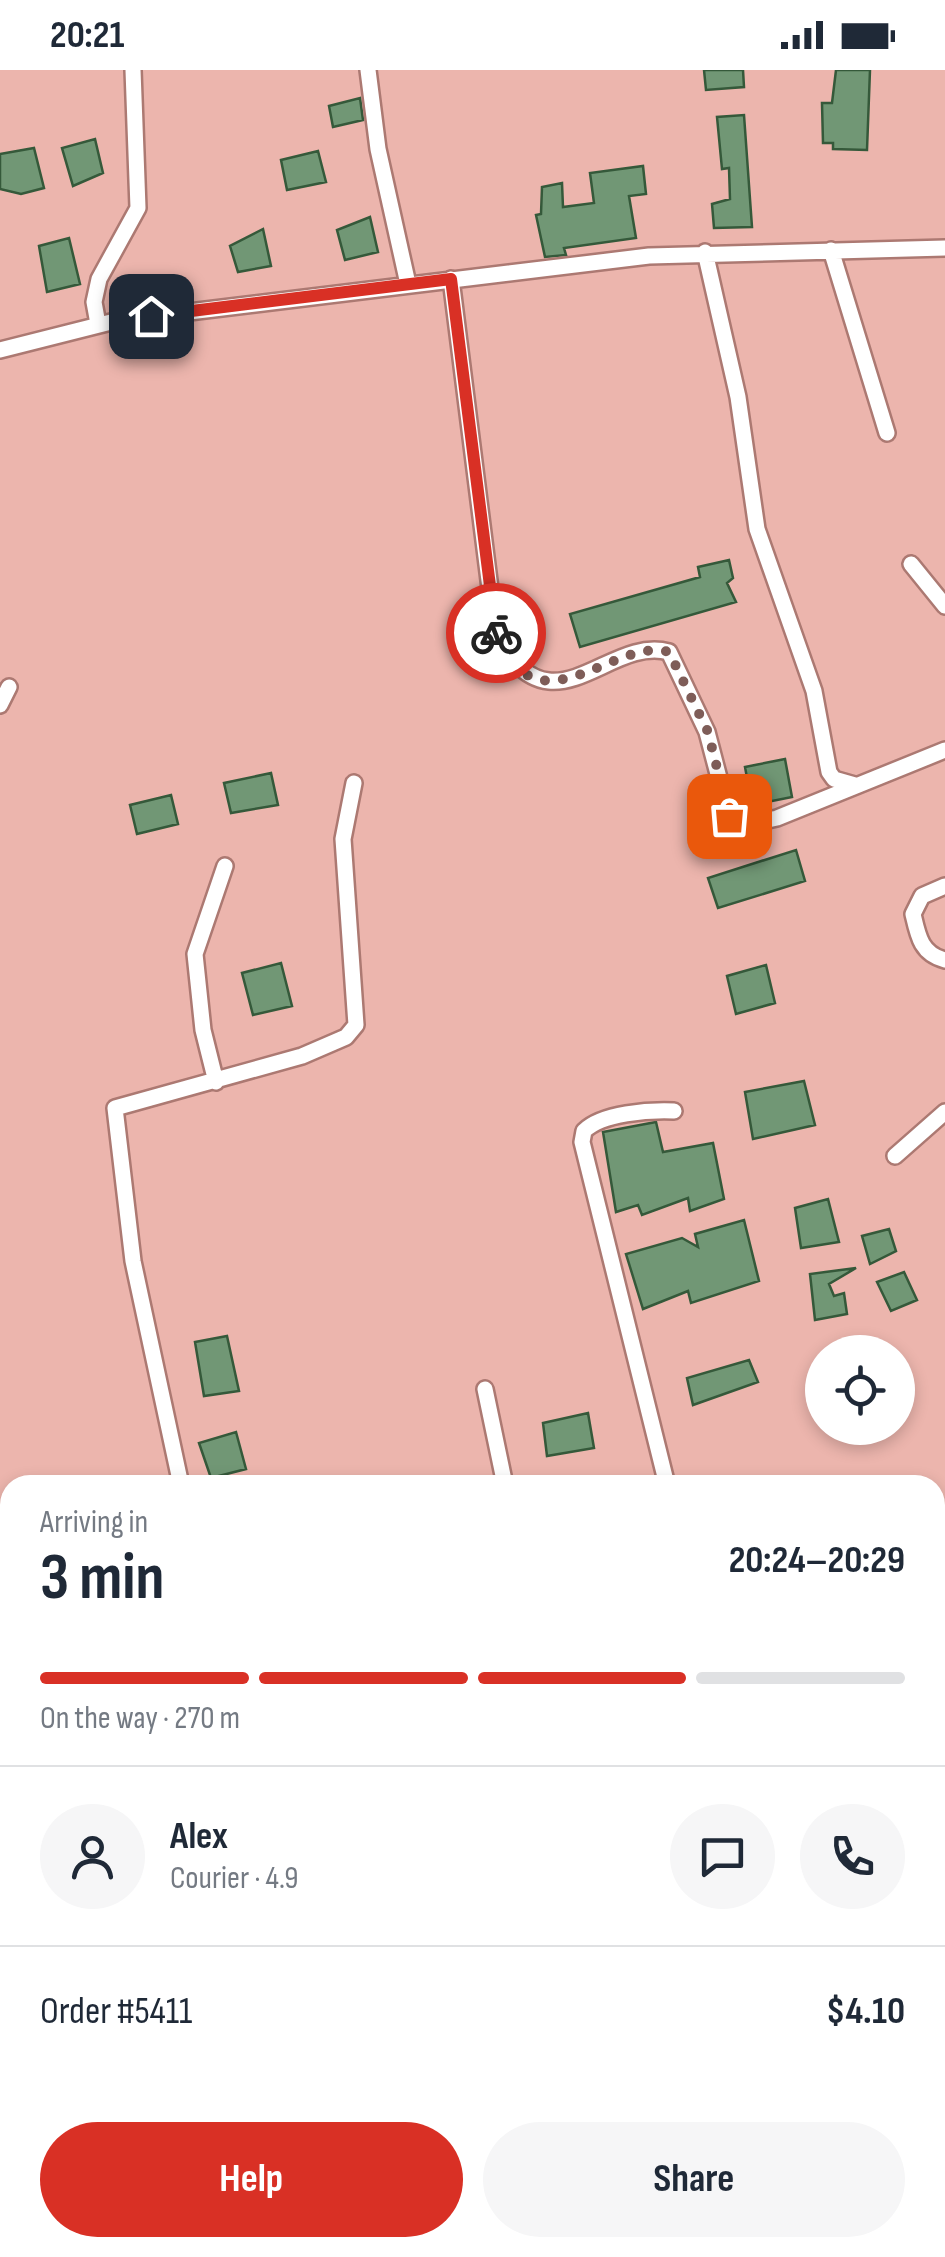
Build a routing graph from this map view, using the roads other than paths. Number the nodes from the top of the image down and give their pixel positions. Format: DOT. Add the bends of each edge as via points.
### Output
graph roads {
  1 [pos="133,70"];
  2 [pos="368,70"];
  3 [pos="945,248"];
  4 [pos="832,250"];
  5 [pos="705,252"];
  6 [pos="451,279"];
  7 [pos="408,284"];
  8 [pos="98,324"];
  9 [pos="0,350"];
  10 [pos="887,432"];
  11 [pos="911,564"];
  12 [pos="945,606"];
  13 [pos="9,687"];
  14 [pos="0,705"];
  15 [pos="945,750"];
  16 [pos="354,783"];
  17 [pos="855,785"];
  18 [pos="225,866"];
  19 [pos="945,886"];
  20 [pos="945,960"];
  21 [pos="216,1082"];
  22 [pos="674,1111"];
  23 [pos="945,1112"];
  24 [pos="895,1156"];
  25 [pos="485,1389"];
  26 [pos="179,1475"];
  27 [pos="503,1475"];
  28 [pos="665,1475"];
  1 -- 8 [label="street" via="138,208 96,290"];
  2 -- 7 [label="street"];
  3 -- 4 [label="street"];
  4 -- 5 [label="street"];
  4 -- 10 [label="street"];
  5 -- 6 [label="street"];
  5 -- 17 [label="street" via="738,397 757,528 814,691 829,772"];
  6 -- 7 [label="street"];
  6 -- 17 [label="street" via="496,636 505,651 540,679 578,679 637,653 669,652 708,732 729,816 741,826"];
  7 -- 8 [label="street"];
  8 -- 9 [label="street"];
  11 -- 12 [label="street"];
  13 -- 14 [label="street"];
  15 -- 17 [label="street"];
  16 -- 21 [label="street" via="343,839 356,1024 346,1037 302,1056"];
  18 -- 21 [label="street" via="195,954"];
  19 -- 20 [label="street" via="922,896 913,914 920,944"];
  21 -- 26 [label="street" via="125,1102 113,1117 136,1279"];
  22 -- 28 [label="street" via="596,1123 582,1142"];
  23 -- 24 [label="street"];
  25 -- 27 [label="street"];
}
